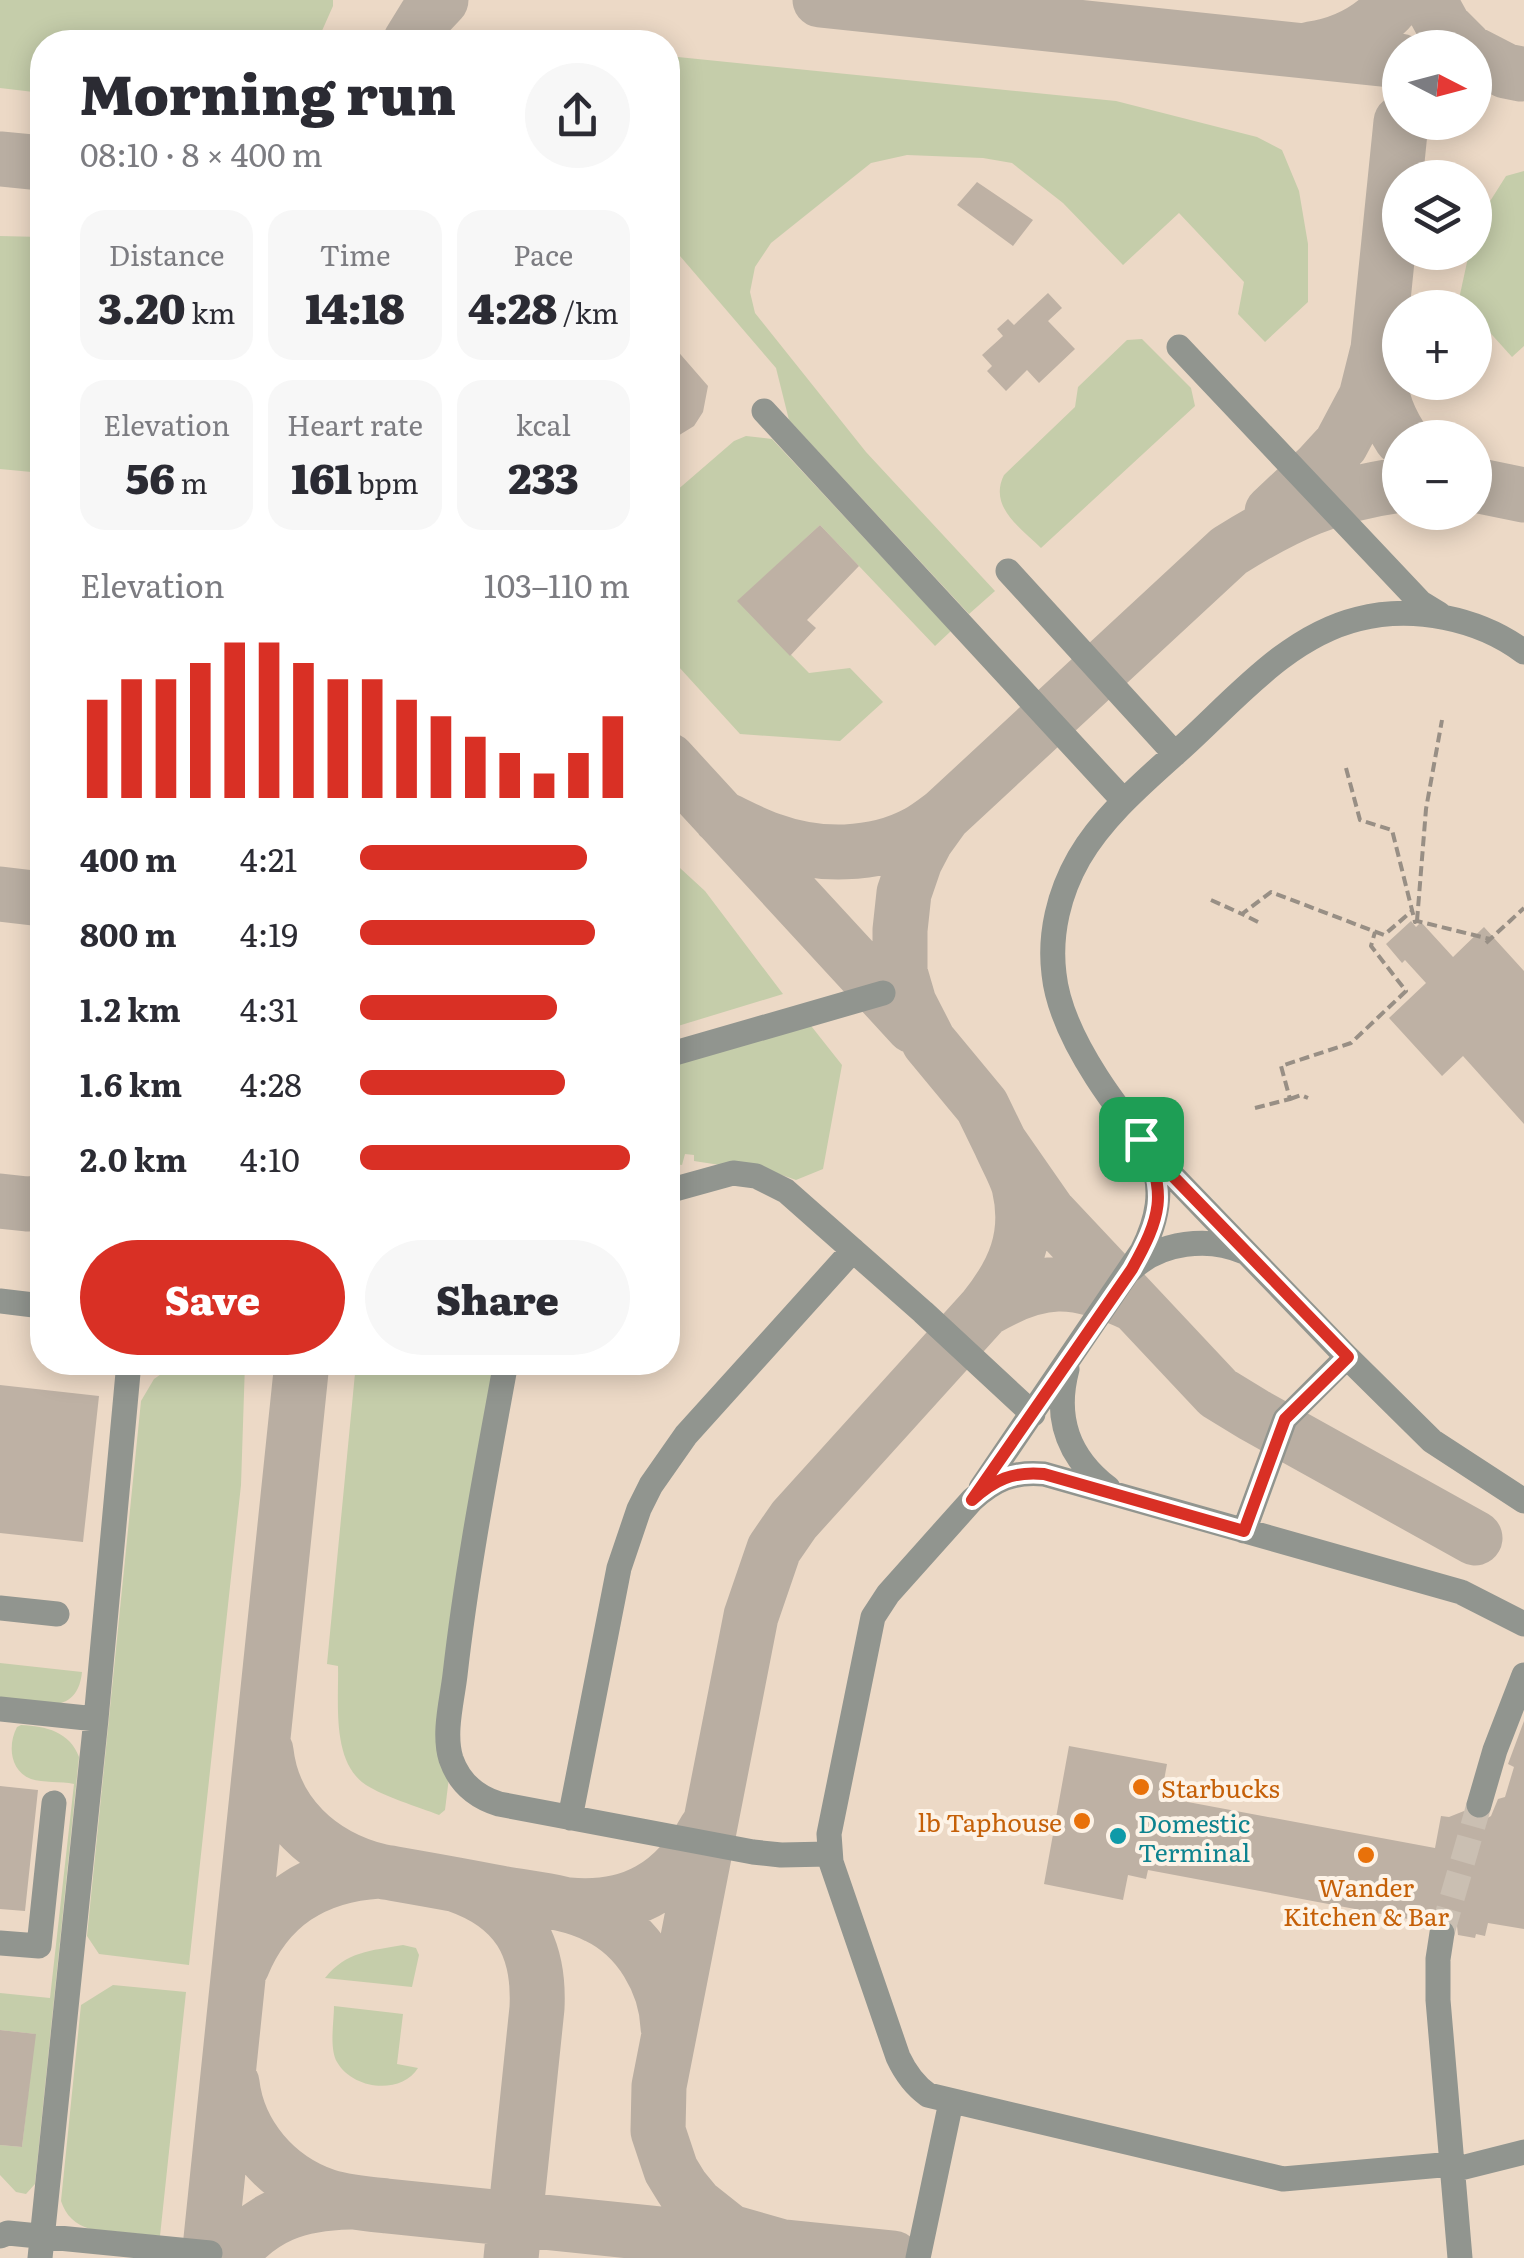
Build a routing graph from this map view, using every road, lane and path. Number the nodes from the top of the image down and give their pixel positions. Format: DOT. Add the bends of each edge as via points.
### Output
graph roads {
  1 [pos="1179,347"];
  2 [pos="764,411"];
  3 [pos="1374,554"];
  4 [pos="1008,571"];
  5 [pos="1357,619"];
  6 [pos="1453,620"];
  7 [pos="1524,652"];
  8 [pos="1442,720"];
  9 [pos="1175,754"];
  10 [pos="1346,768"];
  11 [pos="1124,800"];
  12 [pos="1211,900"];
  13 [pos="1524,908"];
  14 [pos="1412,911"];
  15 [pos="1242,914"];
  16 [pos="1417,921"];
  17 [pos="1258,922"];
  18 [pos="1375,932"];
  19 [pos="883,993"];
  20 [pos="680,1052"];
  21 [pos="1308,1098"];
  22 [pos="1290,1099"];
  23 [pos="1256,1108"];
  24 [pos="1141,1139"];
  25 [pos="680,1188"];
  26 [pos="854,1250"];
  27 [pos="1254,1259"];
  28 [pos="1132,1269"];
  29 [pos="0,1301"];
  30 [pos="30,1305"];
  31 [pos="1073,1354"];
  32 [pos="1348,1357"];
  33 [pos="128,1375"];
  34 [pos="504,1375"];
  35 [pos="1033,1414"];
  36 [pos="1120,1495"];
  37 [pos="972,1500"];
  38 [pos="1524,1501"];
  39 [pos="1244,1531"];
  40 [pos="0,1608"];
  41 [pos="57,1614"];
  42 [pos="1524,1624"];
  43 [pos="1524,1675"];
  44 [pos="0,1709"];
  45 [pos="96,1719"];
  46 [pos="54,1803"];
  47 [pos="1479,1805"];
  48 [pos="570,1818"];
  49 [pos="829,1854"];
  50 [pos="1442,1934"];
  51 [pos="0,1943"];
  52 [pos="951,2102"];
  53 [pos="1524,2152"];
  54 [pos="1453,2167"];
  55 [pos="0,2236"];
  56 [pos="41,2247"];
  57 [pos="210,2253"];
  58 [pos="918,2258"];
  59 [pos="1460,2258"];
  1 -- 3 [label="lane"];
  2 -- 11 [label="lane"];
  3 -- 5 [label="lane" via="1387,578 1385,596 1378,609"];
  3 -- 6 [label="lane" via="1421,603"];
  4 -- 9 [label="lane"];
  5 -- 6 [label="lane" via="1399,614"];
  5 -- 9 [label="lane" via="1284,656"];
  6 -- 7 [label="lane"];
  8 -- 16 [label="path"];
  9 -- 11 [label="lane"];
  10 -- 14 [label="path" via="1360,820 1392,830"];
  11 -- 24 [label="lane" via="1098,828 1064,889 1053,972 1081,1052"];
  12 -- 15 [label="path"];
  13 -- 16 [label="path" via="1488,941"];
  14 -- 16 [label="path"];
  14 -- 18 [label="path" via="1384,936"];
  15 -- 17 [label="path"];
  15 -- 18 [label="path" via="1271,892"];
  18 -- 22 [label="path" via="1371,946 1406,990 1351,1043 1282,1066"];
  19 -- 20 [label="lane"];
  21 -- 22 [label="path"];
  22 -- 23 [label="path"];
  24 -- 27 [label="lane"];
  24 -- 28 [label="lane" via="1157,1176 1158,1204"];
  25 -- 26 [label="lane" via="733,1173 756,1176 786,1191"];
  26 -- 35 [label="lane"];
  26 -- 48 [label="lane" via="686,1436 651,1485 619,1568"];
  27 -- 28 [label="lane" via="1231,1246 1189,1244 1149,1256"];
  27 -- 32 [label="lane"];
  28 -- 31 [label="lane"];
  29 -- 30 [label="lane"];
  31 -- 35 [label="lane"];
  31 -- 36 [label="lane" via="1062,1400 1068,1438 1086,1470"];
  32 -- 38 [label="lane" via="1432,1440"];
  32 -- 39 [label="lane" via="1285,1419"];
  33 -- 45 [label="lane"];
  34 -- 48 [label="lane" via="464,1593 448,1747 460,1776 480,1796"];
  35 -- 37 [label="lane"];
  36 -- 37 [label="lane" via="1029,1473 1002,1478"];
  36 -- 39 [label="lane"];
  37 -- 49 [label="lane" via="873,1617"];
  39 -- 42 [label="lane" via="1461,1592"];
  40 -- 41 [label="lane"];
  43 -- 47 [label="lane"];
  44 -- 45 [label="lane"];
  45 -- 56 [label="lane"];
  46 -- 51 [label="lane" via="38,1946"];
  48 -- 49 [label="lane" via="753,1852"];
  49 -- 52 [label="lane" via="905,2072 920,2090"];
  50 -- 54 [label="lane" via="1438,2000"];
  52 -- 54 [label="lane" via="1284,2179"];
  52 -- 58 [label="lane"];
  53 -- 54 [label="lane"];
  54 -- 59 [label="lane"];
  55 -- 56 [label="lane"];
  56 -- 57 [label="lane"];
}
